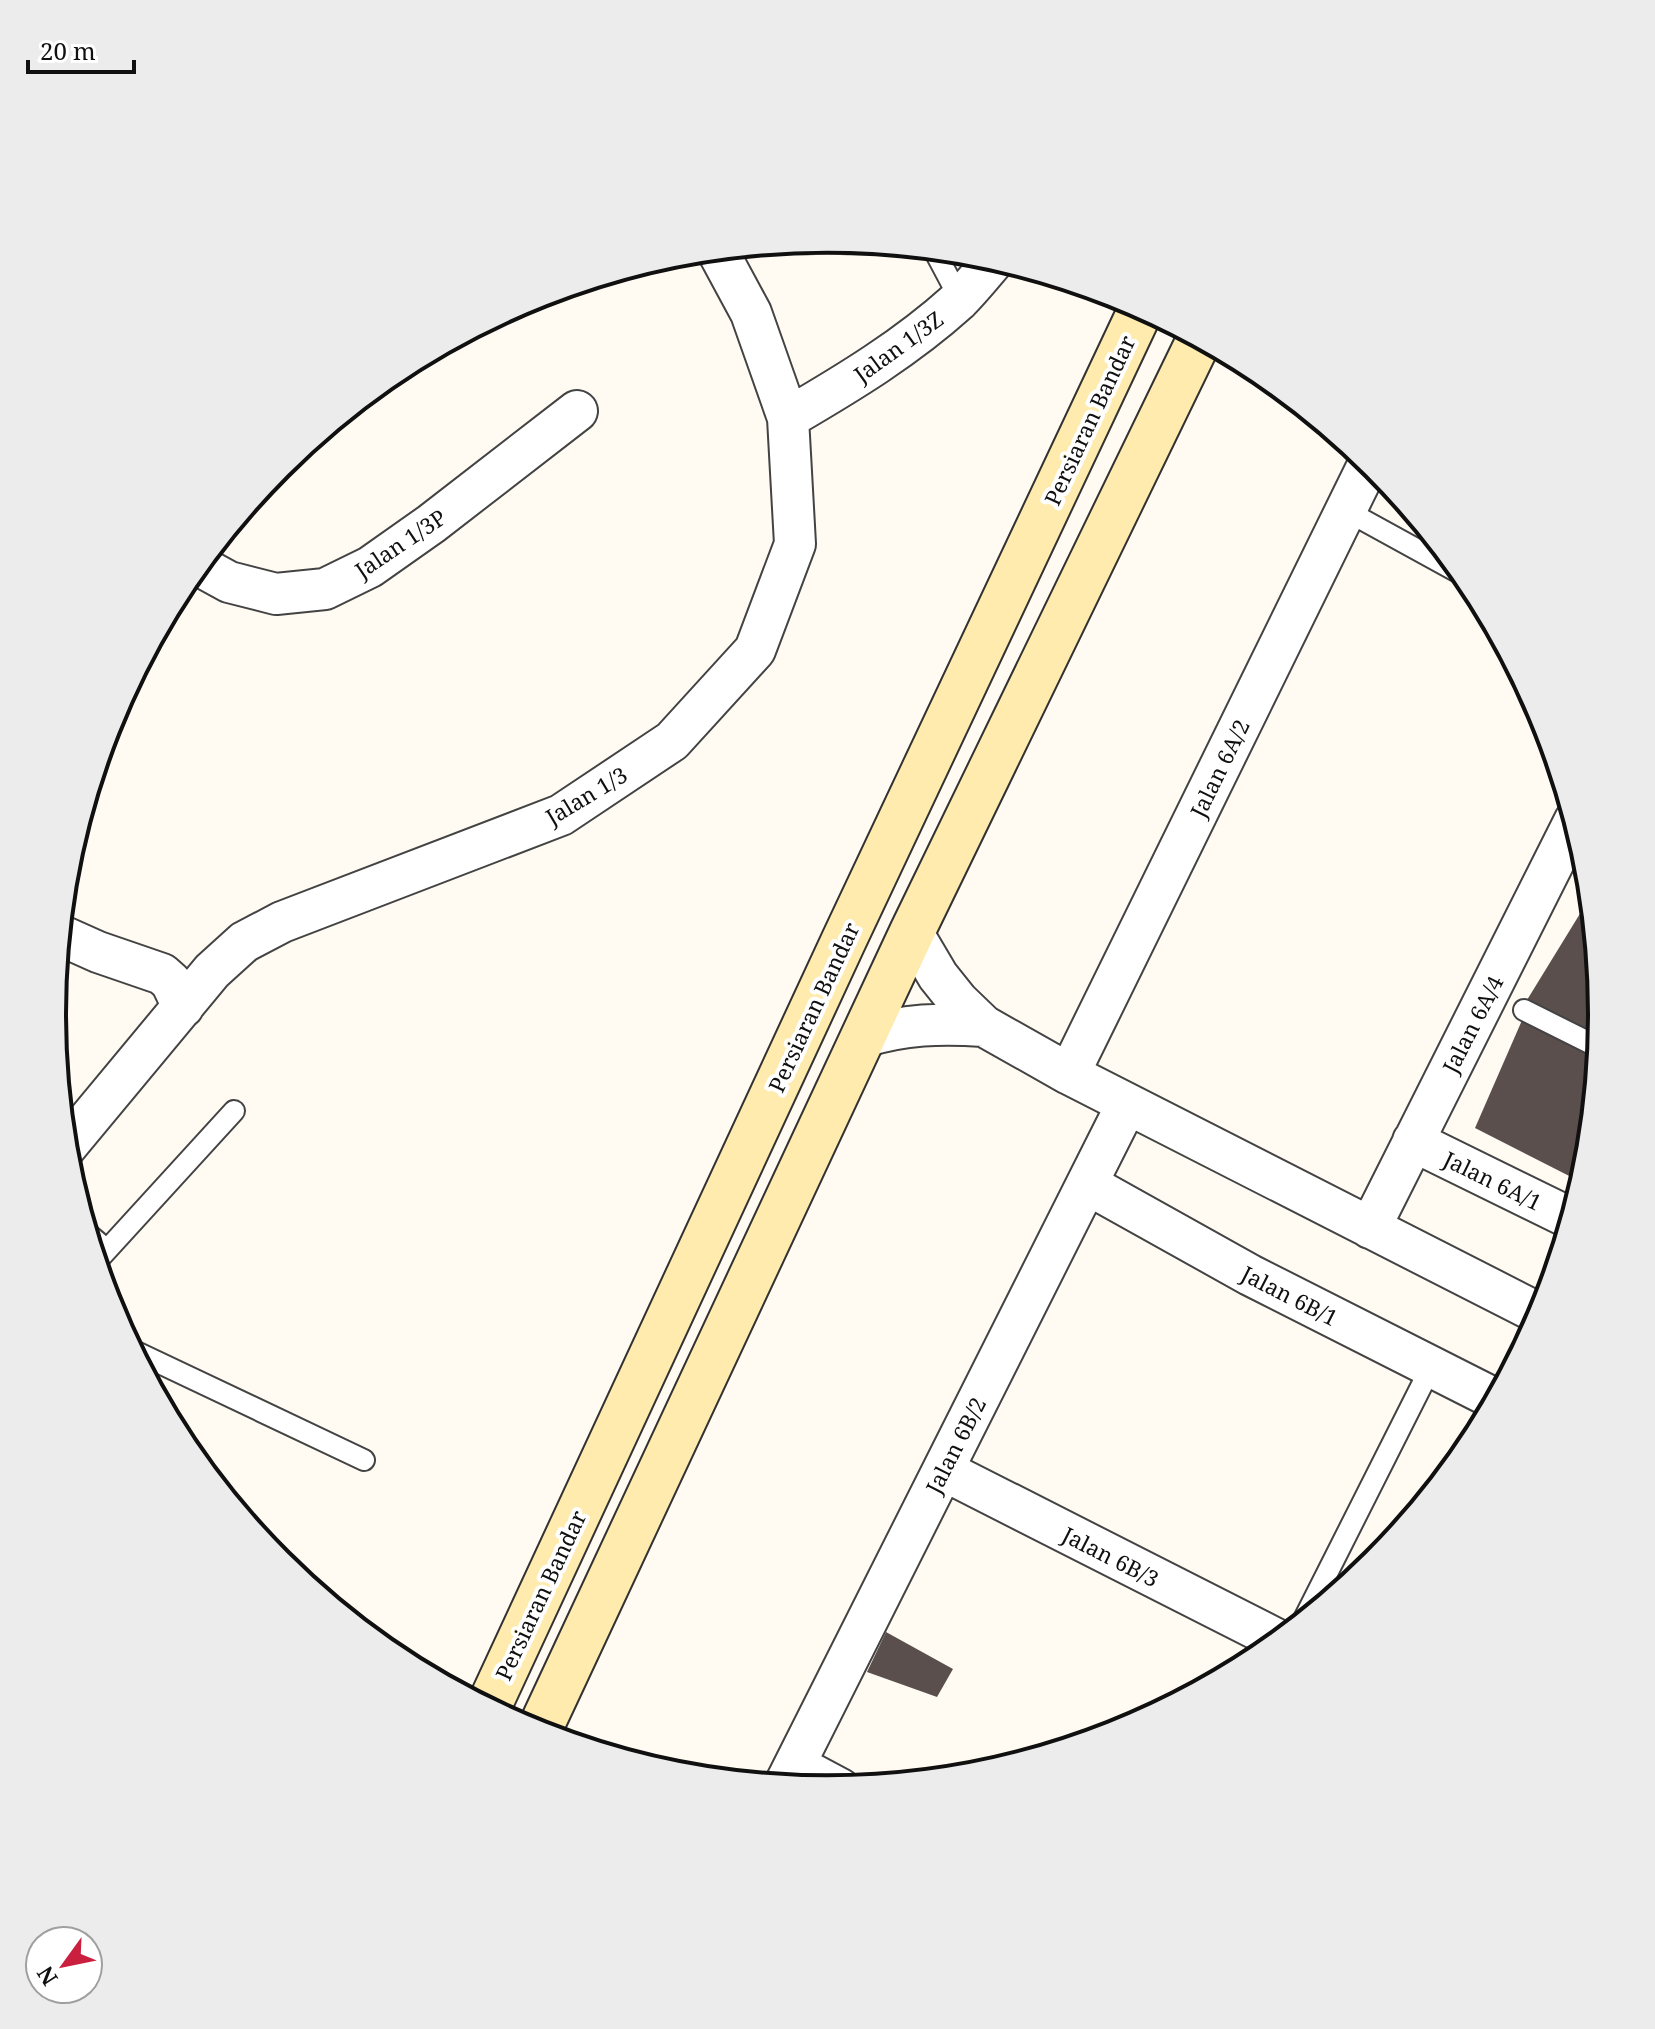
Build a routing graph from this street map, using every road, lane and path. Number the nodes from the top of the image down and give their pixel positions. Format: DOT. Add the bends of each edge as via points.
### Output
graph roads {
  1 [pos="723,261"];
  2 [pos="940,262"];
  3 [pos="985,270"];
  4 [pos="960,299"];
  5 [pos="1136,319"];
  6 [pos="1195,348"];
  7 [pos="577,411"];
  8 [pos="788,418"];
  9 [pos="1364,474"];
  10 [pos="1345,510"];
  11 [pos="1440,562"];
  12 [pos="209,571"];
  13 [pos="1570,849"];
  14 [pos="912,932"];
  15 [pos="71,940"];
  16 [pos="183,1007"];
  17 [pos="1524,1010"];
  18 [pos="984,1026"];
  19 [pos="863,1037"];
  20 [pos="1588,1042"];
  21 [pos="1069,1074"];
  22 [pos="1127,1104"];
  23 [pos="234,1111"];
  24 [pos="76,1134"];
  25 [pos="1413,1141"];
  26 [pos="1087,1184"];
  27 [pos="1562,1214"];
  28 [pos="1370,1228"];
  29 [pos="104,1253"];
  30 [pos="1530,1309"];
  31 [pos="149,1358"];
  32 [pos="1431,1367"];
  33 [pos="1487,1395"];
  34 [pos="364,1460"];
  35 [pos="943,1470"];
  36 [pos="1313,1601"];
  37 [pos="1269,1635"];
  38 [pos="493,1698"];
  39 [pos="544,1721"];
  40 [pos="791,1775"];
  1 -- 8 [label="street, Jalan 1/3" via="751,313"];
  2 -- 4 [label="lane"];
  3 -- 4 [label="street, Jalan 1/3Z"];
  4 -- 8 [label="street, Jalan 1/3Z" via="866,372"];
  5 -- 38 [label="main road, Persiaran Bandar"];
  6 -- 14 [label="main road"];
  7 -- 12 [label="street, Jalan 1/3P" via="431,524 370,567 325,589 276,594"];
  8 -- 16 [label="street, Jalan 1/3" via="795,544 755,650 672,741 561,815 282,922 244,942"];
  9 -- 10 [label="street, Jalan 6A/2"];
  10 -- 11 [label="lane"];
  10 -- 21 [label="street, Jalan 6A/2"];
  13 -- 25 [label="street, Jalan 6A/4"];
  14 -- 18 [label="street" via="951,993"];
  14 -- 19 [label="main road"];
  15 -- 16 [label="street" via="162,974"];
  16 -- 24 [label="street, Jalan 1/3"];
  17 -- 20 [label="lane"];
  18 -- 19 [label="street" via="912,1025"];
  18 -- 21 [label="street"];
  19 -- 39 [label="main road"];
  21 -- 22 [label="street"];
  22 -- 26 [label="street, Jalan 6B/2"];
  22 -- 28 [label="street"];
  23 -- 29 [label="lane"];
  25 -- 27 [label="street, Jalan 6A/1"];
  25 -- 28 [label="street, Jalan 6A/4"];
  26 -- 32 [label="street, Jalan 6B/1"];
  26 -- 35 [label="street, Jalan 6B/2"];
  28 -- 30 [label="street"];
  31 -- 34 [label="lane"];
  32 -- 33 [label="street, Jalan 6B/1"];
  32 -- 36 [label="lane"];
  35 -- 37 [label="street, Jalan 6B/3"];
  35 -- 40 [label="street, Jalan 6B/2"];
}
